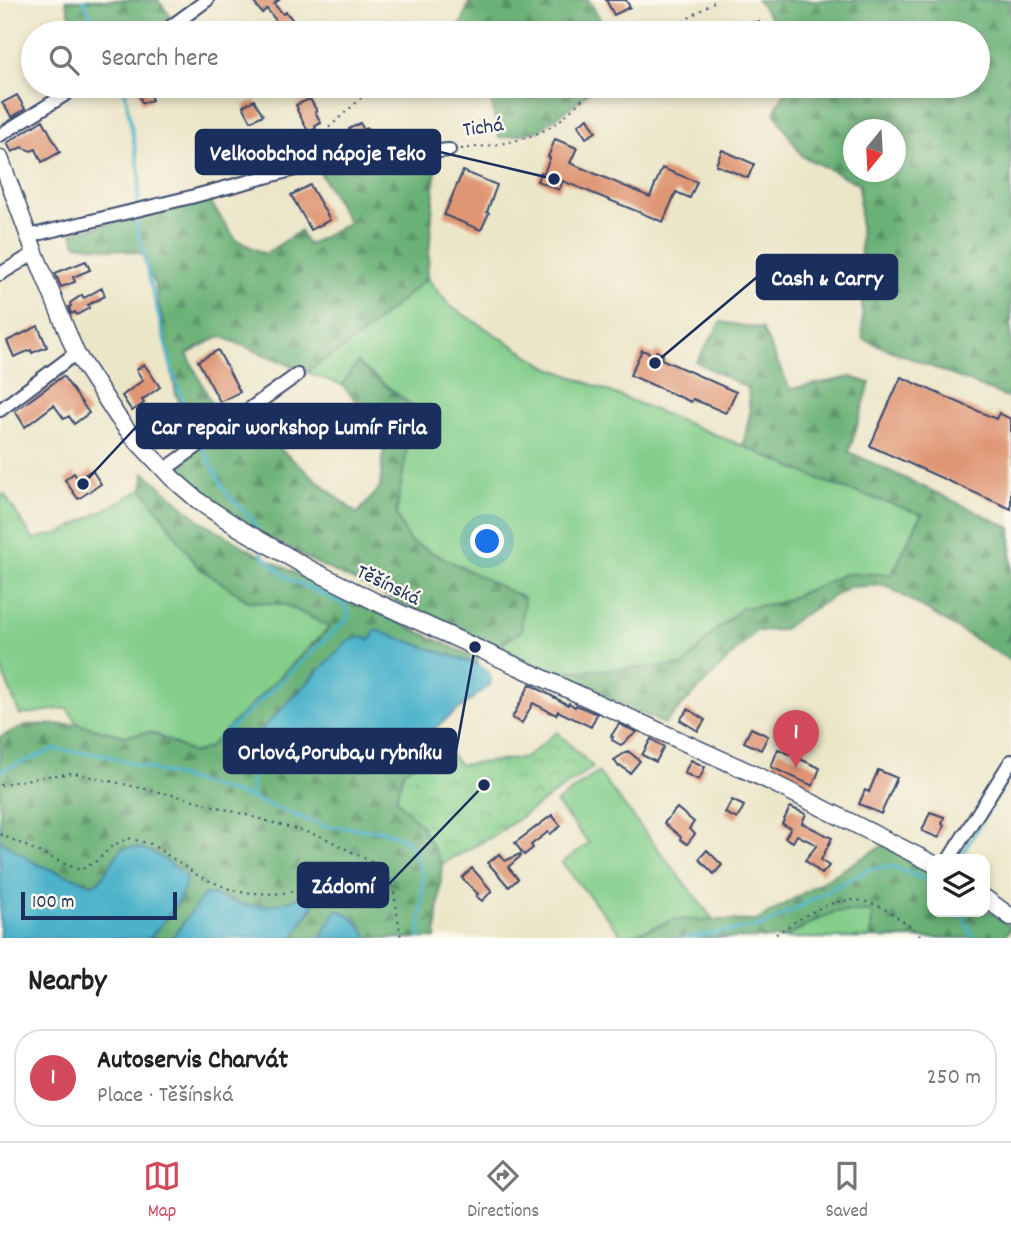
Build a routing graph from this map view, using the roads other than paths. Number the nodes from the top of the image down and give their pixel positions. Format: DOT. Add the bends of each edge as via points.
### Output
graph roads {
  1 [pos="207,0"];
  2 [pos="178,21"];
  3 [pos="60,98"];
  4 [pos="0,135"];
  5 [pos="449,150"];
  6 [pos="0,158"];
  7 [pos="29,236"];
  8 [pos="35,253"];
  9 [pos="0,274"];
  10 [pos="75,353"];
  11 [pos="298,375"];
  12 [pos="0,410"];
  13 [pos="164,470"];
  14 [pos="1011,761"];
  15 [pos="953,854"];
  16 [pos="927,860"];
  17 [pos="990,902"];
  18 [pos="1011,917"];
  1 -- 2 [label="street"];
  3 -- 4 [label="street"];
  5 -- 7 [label="street, Tichá" via="321,162"];
  6 -- 7 [label="main road, Těšínská"];
  7 -- 8 [label="main road, Těšínská"];
  8 -- 9 [label="street"];
  8 -- 10 [label="main road, Těšínská"];
  10 -- 12 [label="street"];
  10 -- 13 [label="main road, Těšínská" via="117,416"];
  11 -- 13 [label="street"];
  13 -- 16 [label="main road, Těšínská" via="239,528 376,602 769,781"];
  14 -- 15 [label="street"];
  17 -- 18 [label="main road"];
}
